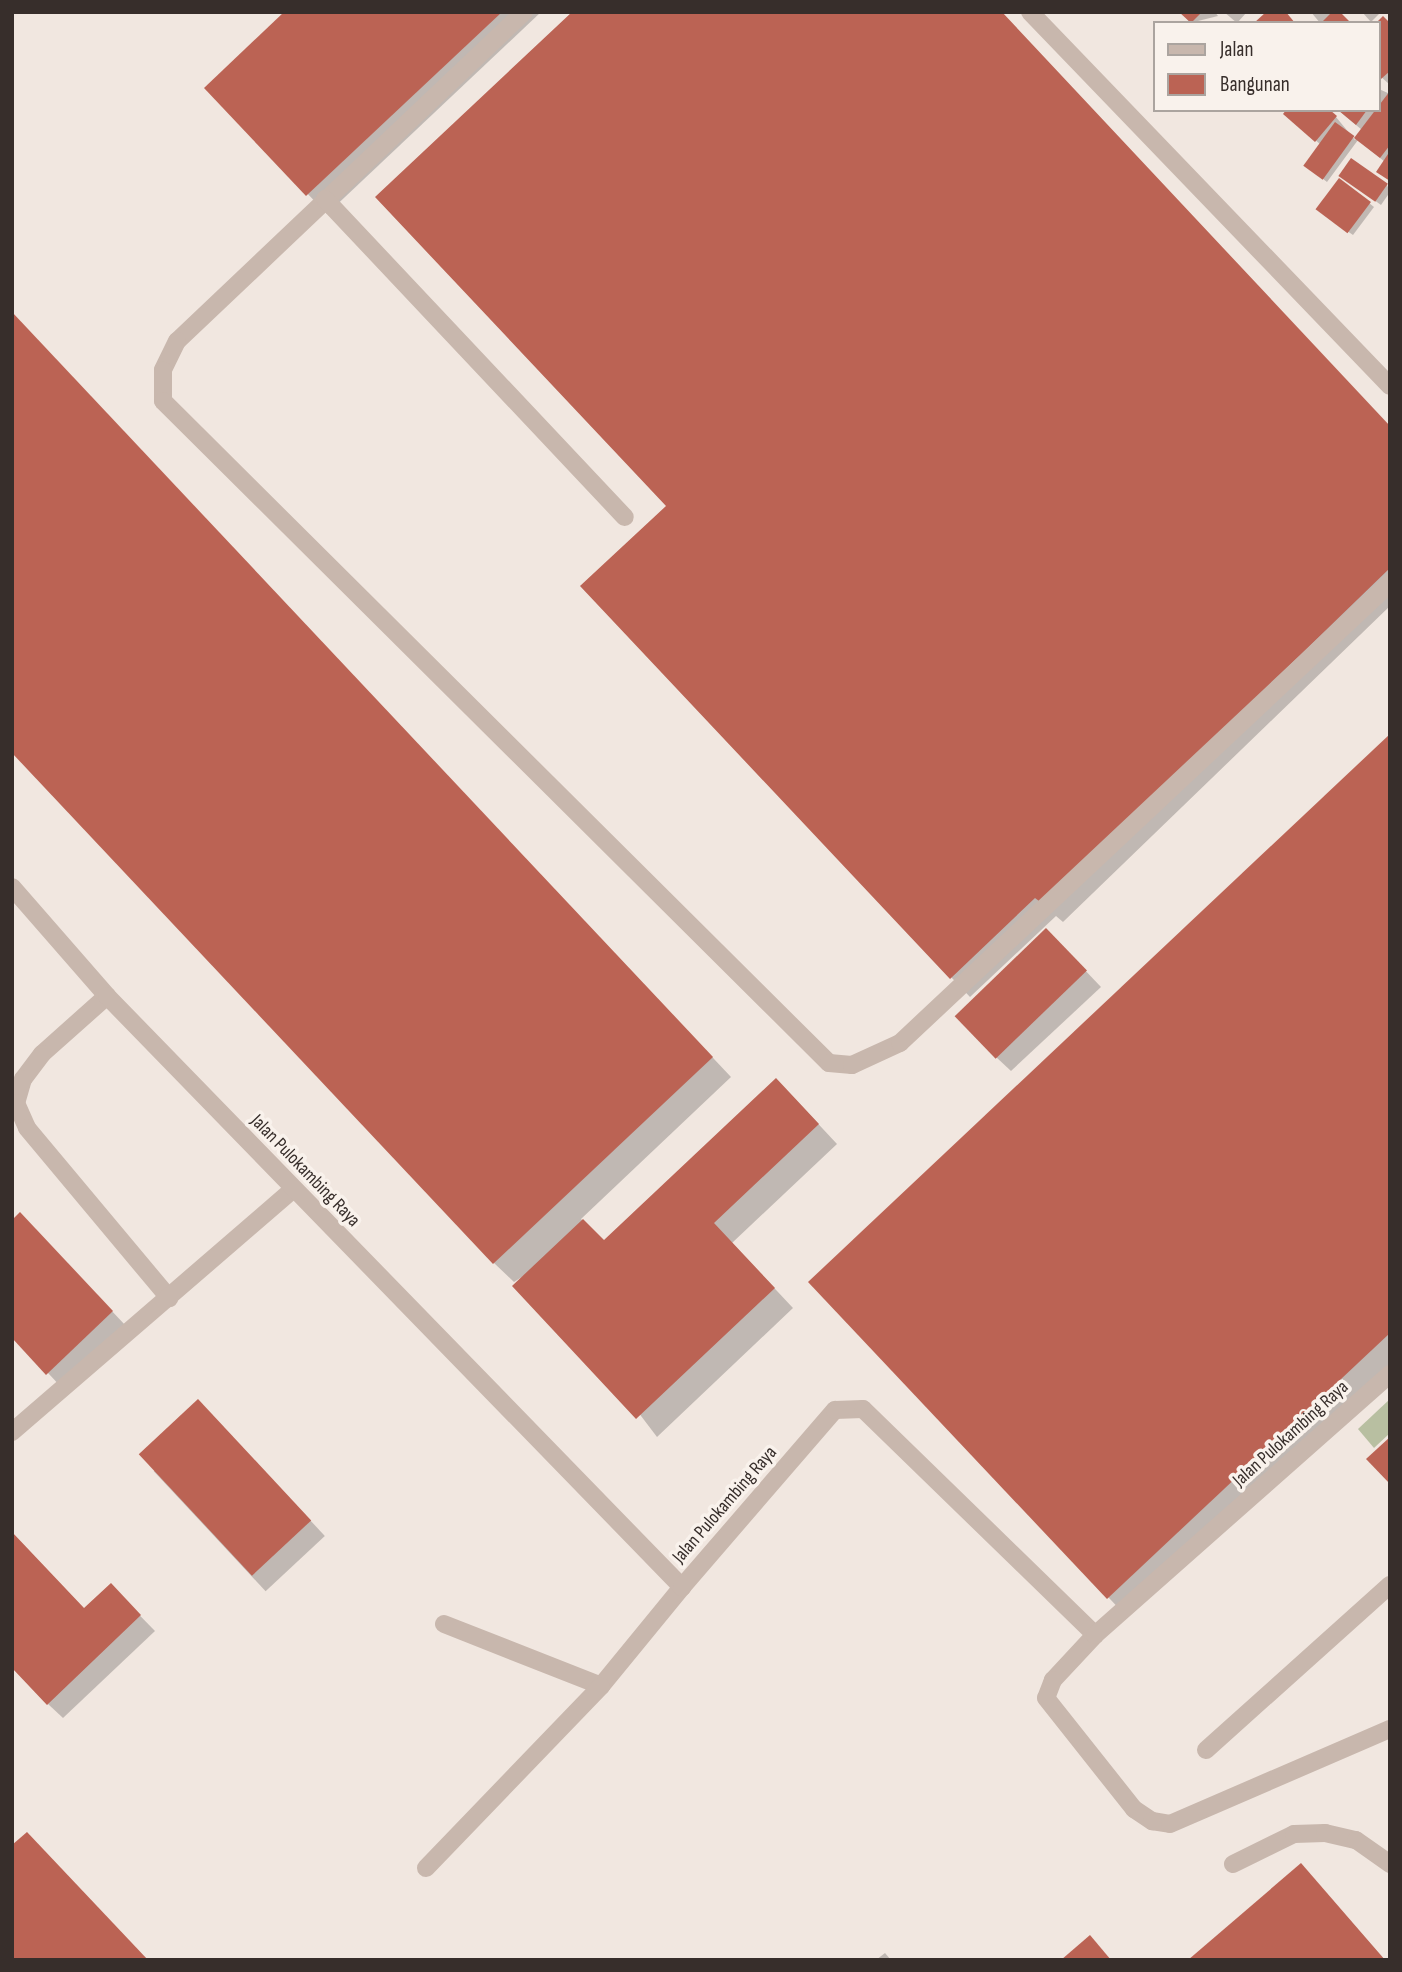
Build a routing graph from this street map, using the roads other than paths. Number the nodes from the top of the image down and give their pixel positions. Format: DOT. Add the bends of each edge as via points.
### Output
graph roads {
  1 [pos="523,12"];
  2 [pos="1030,12"];
  3 [pos="325,199"];
  4 [pos="1390,386"];
  5 [pos="625,517"];
  6 [pos="1390,583"];
  7 [pos="12,887"];
  8 [pos="107,996"];
  9 [pos="294,1189"];
  10 [pos="169,1298"];
  11 [pos="1390,1374"];
  12 [pos="12,1432"];
  13 [pos="1390,1585"];
  14 [pos="682,1587"];
  15 [pos="444,1624"];
  16 [pos="1095,1635"];
  17 [pos="601,1686"];
  18 [pos="1390,1729"];
  19 [pos="1206,1750"];
  20 [pos="1233,1864"];
  21 [pos="1390,1864"];
  22 [pos="426,1868"];
  1 -- 3 [label="street"];
  2 -- 4 [label="street"];
  3 -- 5 [label="street"];
  3 -- 6 [label="street" via="177,341 163,370 163,401 829,1063 852,1065 900,1043"];
  7 -- 8 [label="street, Jalan Pulokambing Raya"];
  8 -- 9 [label="street, Jalan Pulokambing Raya"];
  8 -- 10 [label="street" via="42,1054 23,1079 16,1103 43,1148"];
  9 -- 10 [label="street"];
  9 -- 14 [label="street, Jalan Pulokambing Raya"];
  10 -- 12 [label="street"];
  11 -- 16 [label="street, Jalan Pulokambing Raya"];
  13 -- 19 [label="street"];
  14 -- 16 [label="street, Jalan Pulokambing Raya" via="835,1410 863,1409"];
  14 -- 17 [label="street"];
  15 -- 17 [label="street"];
  16 -- 18 [label="street" via="1053,1680 1046,1698 1134,1809 1170,1824"];
  17 -- 22 [label="street"];
  20 -- 21 [label="street" via="1294,1834 1325,1833 1356,1840"];
}
